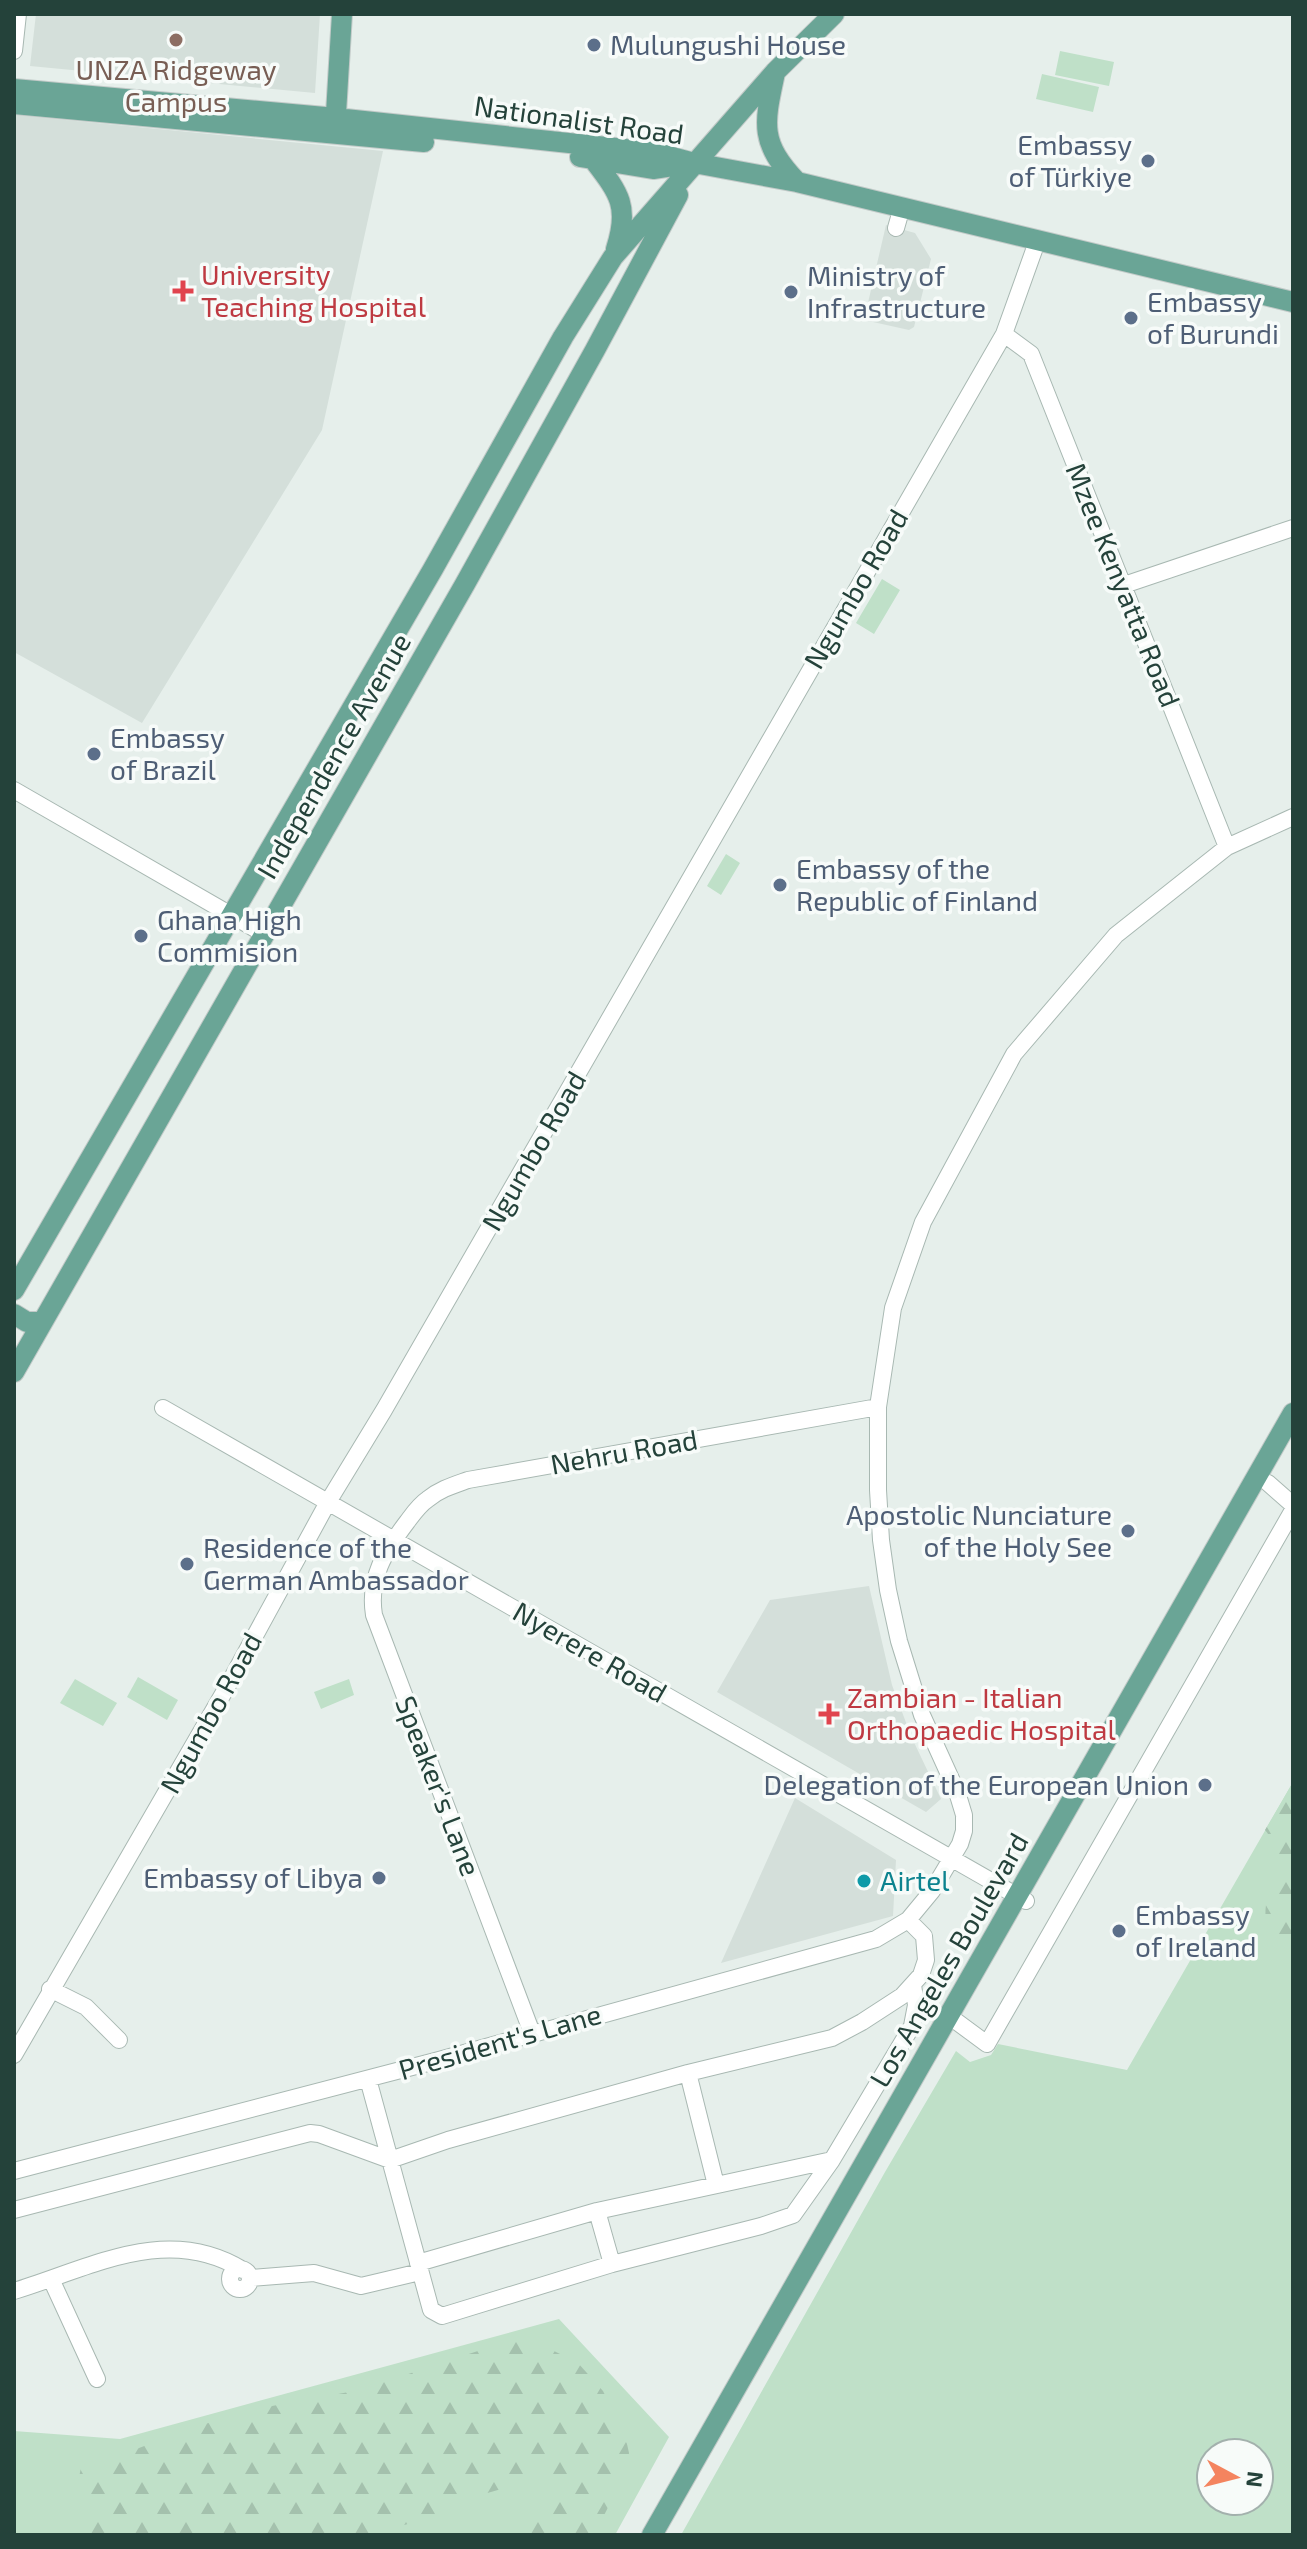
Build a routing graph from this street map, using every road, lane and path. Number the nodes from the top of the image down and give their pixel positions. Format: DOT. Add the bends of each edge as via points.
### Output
graph roads {
  1 [pos="18,14"];
  2 [pos="342,14"];
  3 [pos="834,14"];
  4 [pos="14,51"];
  5 [pos="775,72"];
  6 [pos="14,89"];
  7 [pos="14,104"];
  8 [pos="335,125"];
  9 [pos="593,159"];
  10 [pos="694,163"];
  11 [pos="797,182"];
  12 [pos="902,207"];
  13 [pos="896,228"];
  14 [pos="1038,239"];
  15 [pos="613,257"];
  16 [pos="1293,302"];
  17 [pos="1004,334"];
  18 [pos="1293,528"];
  19 [pos="433,569"];
  20 [pos="465,584"];
  21 [pos="1124,585"];
  22 [pos="14,790"];
  23 [pos="1293,817"];
  24 [pos="1227,847"];
  25 [pos="233,915"];
  26 [pos="264,934"];
  27 [pos="14,1290"];
  28 [pos="14,1315"];
  29 [pos="37,1330"];
  30 [pos="14,1372"];
  31 [pos="878,1407"];
  32 [pos="163,1408"];
  33 [pos="1293,1413"];
  34 [pos="1293,1438"];
  35 [pos="1268,1483"];
  36 [pos="328,1502"];
  37 [pos="1293,1507"];
  38 [pos="393,1540"];
  39 [pos="951,1858"];
  40 [pos="1022,1899"];
  41 [pos="908,1920"];
  42 [pos="913,1985"];
  43 [pos="50,1989"];
  44 [pos="953,2019"];
  45 [pos="532,2033"];
  46 [pos="119,2040"];
  47 [pos="14,2055"];
  48 [pos="688,2073"];
  49 [pos="368,2079"];
  50 [pos="390,2160"];
  51 [pos="832,2160"];
  52 [pos="14,2171"];
  53 [pos="716,2185"];
  54 [pos="14,2210"];
  55 [pos="597,2211"];
  56 [pos="209,2253"];
  57 [pos="612,2264"];
  58 [pos="419,2268"];
  59 [pos="246,2274"];
  60 [pos="51,2279"];
  61 [pos="14,2291"];
  62 [pos="97,2379"];
  63 [pos="652,2535"];
  64 [pos="663,2535"];
  1 -- 4 [label="street"];
  2 -- 8 [label="main road"];
  3 -- 5 [label="main road, Independence Avenue"];
  5 -- 10 [label="main road, Independence Avenue"];
  5 -- 11 [label="main road" via="767,106 768,141"];
  6 -- 8 [label="main road, Nationalist Road"];
  7 -- 8 [label="main road, Nationalist Road"];
  8 -- 9 [label="main road, Nationalist Road"];
  8 -- 10 [label="main road, Nationalist Road" via="653,152"];
  9 -- 10 [label="main road, Nationalist Road" via="653,169"];
  9 -- 15 [label="main road" via="617,191 623,212"];
  10 -- 11 [label="main road"];
  10 -- 15 [label="main road, Independence Avenue"];
  10 -- 20 [label="main road, Independence Avenue"];
  11 -- 12 [label="main road"];
  12 -- 13 [label="street"];
  12 -- 14 [label="main road"];
  14 -- 16 [label="main road"];
  14 -- 17 [label="street, Ngumbo Road"];
  15 -- 19 [label="main road, Independence Avenue"];
  17 -- 21 [label="street, Mzee Kenyatta Road" via="1031,354"];
  17 -- 36 [label="street, Ngumbo Road"];
  18 -- 21 [label="street"];
  19 -- 20 [label="main road"];
  19 -- 25 [label="main road, Independence Avenue"];
  20 -- 26 [label="main road, Independence Avenue"];
  21 -- 24 [label="street, Mzee Kenyatta Road"];
  22 -- 25 [label="street"];
  23 -- 24 [label="street, President's Lane"];
  24 -- 31 [label="street, President's Lane" via="1116,935 1014,1054 923,1222 893,1308"];
  25 -- 26 [label="street"];
  25 -- 27 [label="main road, Independence Avenue"];
  26 -- 29 [label="main road, Independence Avenue"];
  28 -- 29 [label="main road"];
  29 -- 30 [label="main road, Independence Avenue"];
  31 -- 38 [label="street, Nehru Road" via="468,1480 427,1499"];
  31 -- 39 [label="street, President's Lane" via="878,1490 888,1590 922,1715 964,1815 964,1831"];
  32 -- 36 [label="street, Nyerere Road"];
  33 -- 40 [label="main road, Los Angeles Boulevard"];
  34 -- 35 [label="main road, Los Angeles Boulevard"];
  35 -- 37 [label="street"];
  35 -- 40 [label="main road, Los Angeles Boulevard"];
  36 -- 38 [label="street, Nyerere Road"];
  36 -- 43 [label="street, Ngumbo Road"];
  37 -- 44 [label="street" via="987,2044"];
  38 -- 39 [label="street, Nyerere Road"];
  38 -- 45 [label="street, Speaker's Lane" via="373,1582 374,1615"];
  39 -- 40 [label="street, Nyerere Road"];
  39 -- 41 [label="street, President's Lane"];
  40 -- 44 [label="main road, Los Angeles Boulevard"];
  41 -- 42 [label="street" via="924,1936 925,1945 926,1960"];
  41 -- 45 [label="street, President's Lane" via="876,1939"];
  42 -- 48 [label="street" via="832,2038"];
  42 -- 51 [label="street" via="912,2026"];
  43 -- 46 [label="street" via="86,2007"];
  43 -- 47 [label="street, Ngumbo Road"];
  44 -- 63 [label="main road, Los Angeles Boulevard"];
  44 -- 64 [label="main road, Los Angeles Boulevard"];
  45 -- 49 [label="street, President's Lane"];
  48 -- 50 [label="street"];
  48 -- 53 [label="street"];
  49 -- 50 [label="street"];
  49 -- 52 [label="street, President's Lane"];
  50 -- 54 [label="street" via="319,2134 299,2134"];
  50 -- 58 [label="street"];
  51 -- 53 [label="street"];
  51 -- 57 [label="street" via="793,2215"];
  53 -- 55 [label="street"];
  55 -- 57 [label="street"];
  55 -- 58 [label="street"];
  56 -- 59 [label="street"];
  56 -- 59 [label="street" via="236,2289 249,2283"];
  56 -- 60 [label="street" via="152,2248"];
  57 -- 58 [label="street" via="442,2316 431,2310"];
  58 -- 59 [label="street" via="361,2286 314,2273"];
  60 -- 61 [label="street"];
  60 -- 62 [label="street"];
}
